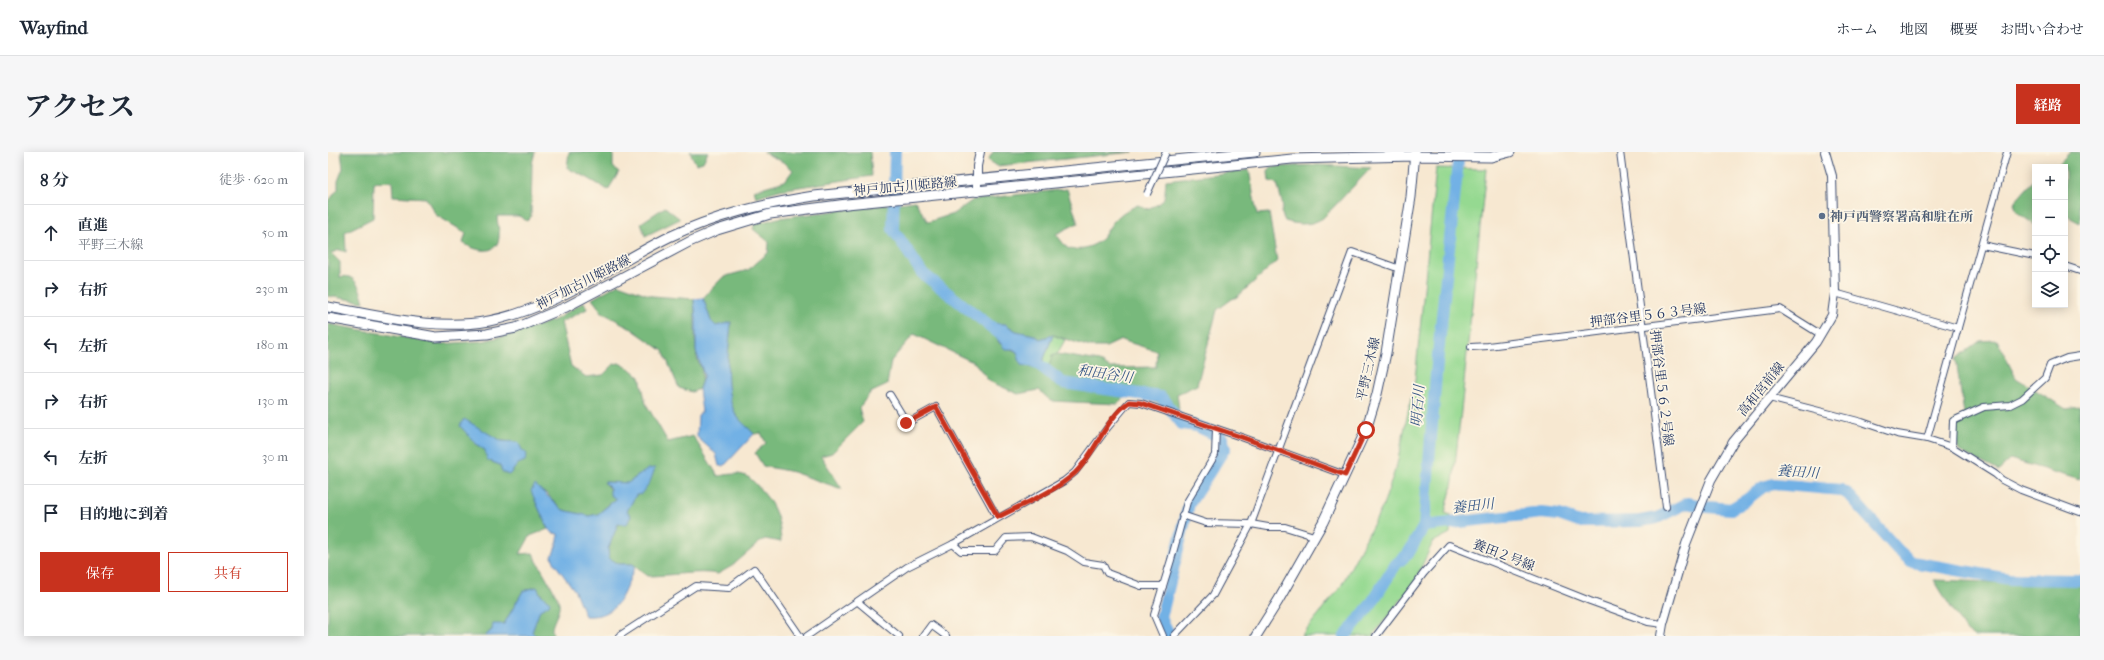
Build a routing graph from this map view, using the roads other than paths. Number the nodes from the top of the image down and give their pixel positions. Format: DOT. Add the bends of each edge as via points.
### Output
graph roads {
  1 [pos="980,152"];
  2 [pos="1166,152"];
  3 [pos="1255,152"];
  4 [pos="1510,152"];
  5 [pos="1620,152"];
  6 [pos="1825,152"];
  7 [pos="2007,152"];
  8 [pos="1414,154"];
  9 [pos="977,179"];
  10 [pos="977,192"];
  11 [pos="1147,194"];
  12 [pos="1982,245"];
  13 [pos="2032,255"];
  14 [pos="2068,267"];
  15 [pos="1400,269"];
  16 [pos="2080,271"];
  17 [pos="1835,293"];
  18 [pos="328,307"];
  19 [pos="328,318"];
  20 [pos="1643,326"];
  21 [pos="1958,328"];
  22 [pos="1820,334"];
  23 [pos="1471,347"];
  24 [pos="2080,356"];
  25 [pos="890,395"];
  26 [pos="1769,398"];
  27 [pos="1216,429"];
  28 [pos="1927,439"];
  29 [pos="1952,447"];
  30 [pos="1278,450"];
  31 [pos="1345,475"];
  32 [pos="1666,507"];
  33 [pos="2080,512"];
  34 [pos="1182,515"];
  35 [pos="998,517"];
  36 [pos="1251,524"];
  37 [pos="1314,536"];
  38 [pos="953,544"];
  39 [pos="1163,586"];
  40 [pos="858,602"];
  41 [pos="1663,624"];
  42 [pos="619,636"];
  43 [pos="800,636"];
  44 [pos="807,636"];
  45 [pos="899,636"];
  46 [pos="923,636"];
  47 [pos="946,636"];
  48 [pos="1164,636"];
  49 [pos="1174,636"];
  50 [pos="1256,636"];
  51 [pos="1376,636"];
  52 [pos="1661,636"];
  1 -- 9 [label="street"];
  2 -- 11 [label="street, bridge"];
  3 -- 9 [label="main road, 神戸加古川姫路線"];
  4 -- 8 [label="main road, 神戸加古川姫路線" via="1491,157"];
  5 -- 20 [label="street, 押部谷里５６２号線"];
  6 -- 17 [label="street, 高和宮前線" via="1832,176"];
  7 -- 12 [label="street"];
  8 -- 10 [label="main road, 神戸加古川姫路線" via="1292,159"];
  8 -- 15 [label="main road, 平野三木線" via="1411,197"];
  9 -- 10 [label="street"];
  9 -- 18 [label="main road, 神戸加古川姫路線" via="814,196 736,211 669,238 558,298 489,321 458,324 421,323"];
  10 -- 19 [label="main road, 神戸加古川姫路線" via="809,208 750,219 688,242 566,307 509,330 436,337"];
  12 -- 13 [label="street"];
  12 -- 21 [label="street"];
  14 -- 16 [label="street"];
  15 -- 30 [label="street" via="1352,252"];
  15 -- 31 [label="main road, 平野三木線" via="1377,394 1366,430"];
  17 -- 21 [label="street"];
  17 -- 22 [label="street, 高和宮前線" via="1832,315"];
  20 -- 22 [label="street, 押部谷里５６３号線" via="1780,308"];
  20 -- 23 [label="street, 押部谷里５６３号線"];
  20 -- 32 [label="street, 押部谷里５６２号線"];
  21 -- 28 [label="street"];
  22 -- 26 [label="street, 高和宮前線"];
  24 -- 29 [label="street" via="2050,365 2046,378 2029,394 2010,405 1984,407 1953,421"];
  25 -- 35 [label="street" via="906,423 936,407"];
  26 -- 28 [label="street" via="1862,422 1897,434"];
  26 -- 41 [label="street, 高和宮前線" via="1733,442 1711,480 1686,544"];
  27 -- 30 [label="street"];
  27 -- 34 [label="street" via="1215,455"];
  27 -- 35 [label="street" via="1141,403 1129,402 1075,472 1054,487"];
  28 -- 29 [label="street"];
  29 -- 33 [label="street" via="2021,490"];
  30 -- 31 [label="street"];
  30 -- 36 [label="street"];
  31 -- 37 [label="main road, 平野三木線"];
  34 -- 36 [label="street" via="1206,523"];
  34 -- 39 [label="street"];
  35 -- 38 [label="street"];
  36 -- 37 [label="street" via="1285,527"];
  36 -- 49 [label="street" via="1213,595"];
  37 -- 50 [label="main road, 平野三木線"];
  38 -- 39 [label="street" via="961,551 994,551 1006,538 1031,537 1067,551 1078,559 1103,565 1107,573 1141,586"];
  38 -- 40 [label="street" via="907,567"];
  39 -- 48 [label="street" via="1154,615"];
  40 -- 44 [label="street"];
  40 -- 45 [label="street"];
  41 -- 51 [label="street, 養田２号線" via="1648,622 1590,601 1449,545"];
  41 -- 52 [label="street, 高和宮前線"];
  42 -- 43 [label="street" via="696,586 729,588 754,569"];
  46 -- 47 [label="street" via="931,625"];
}
